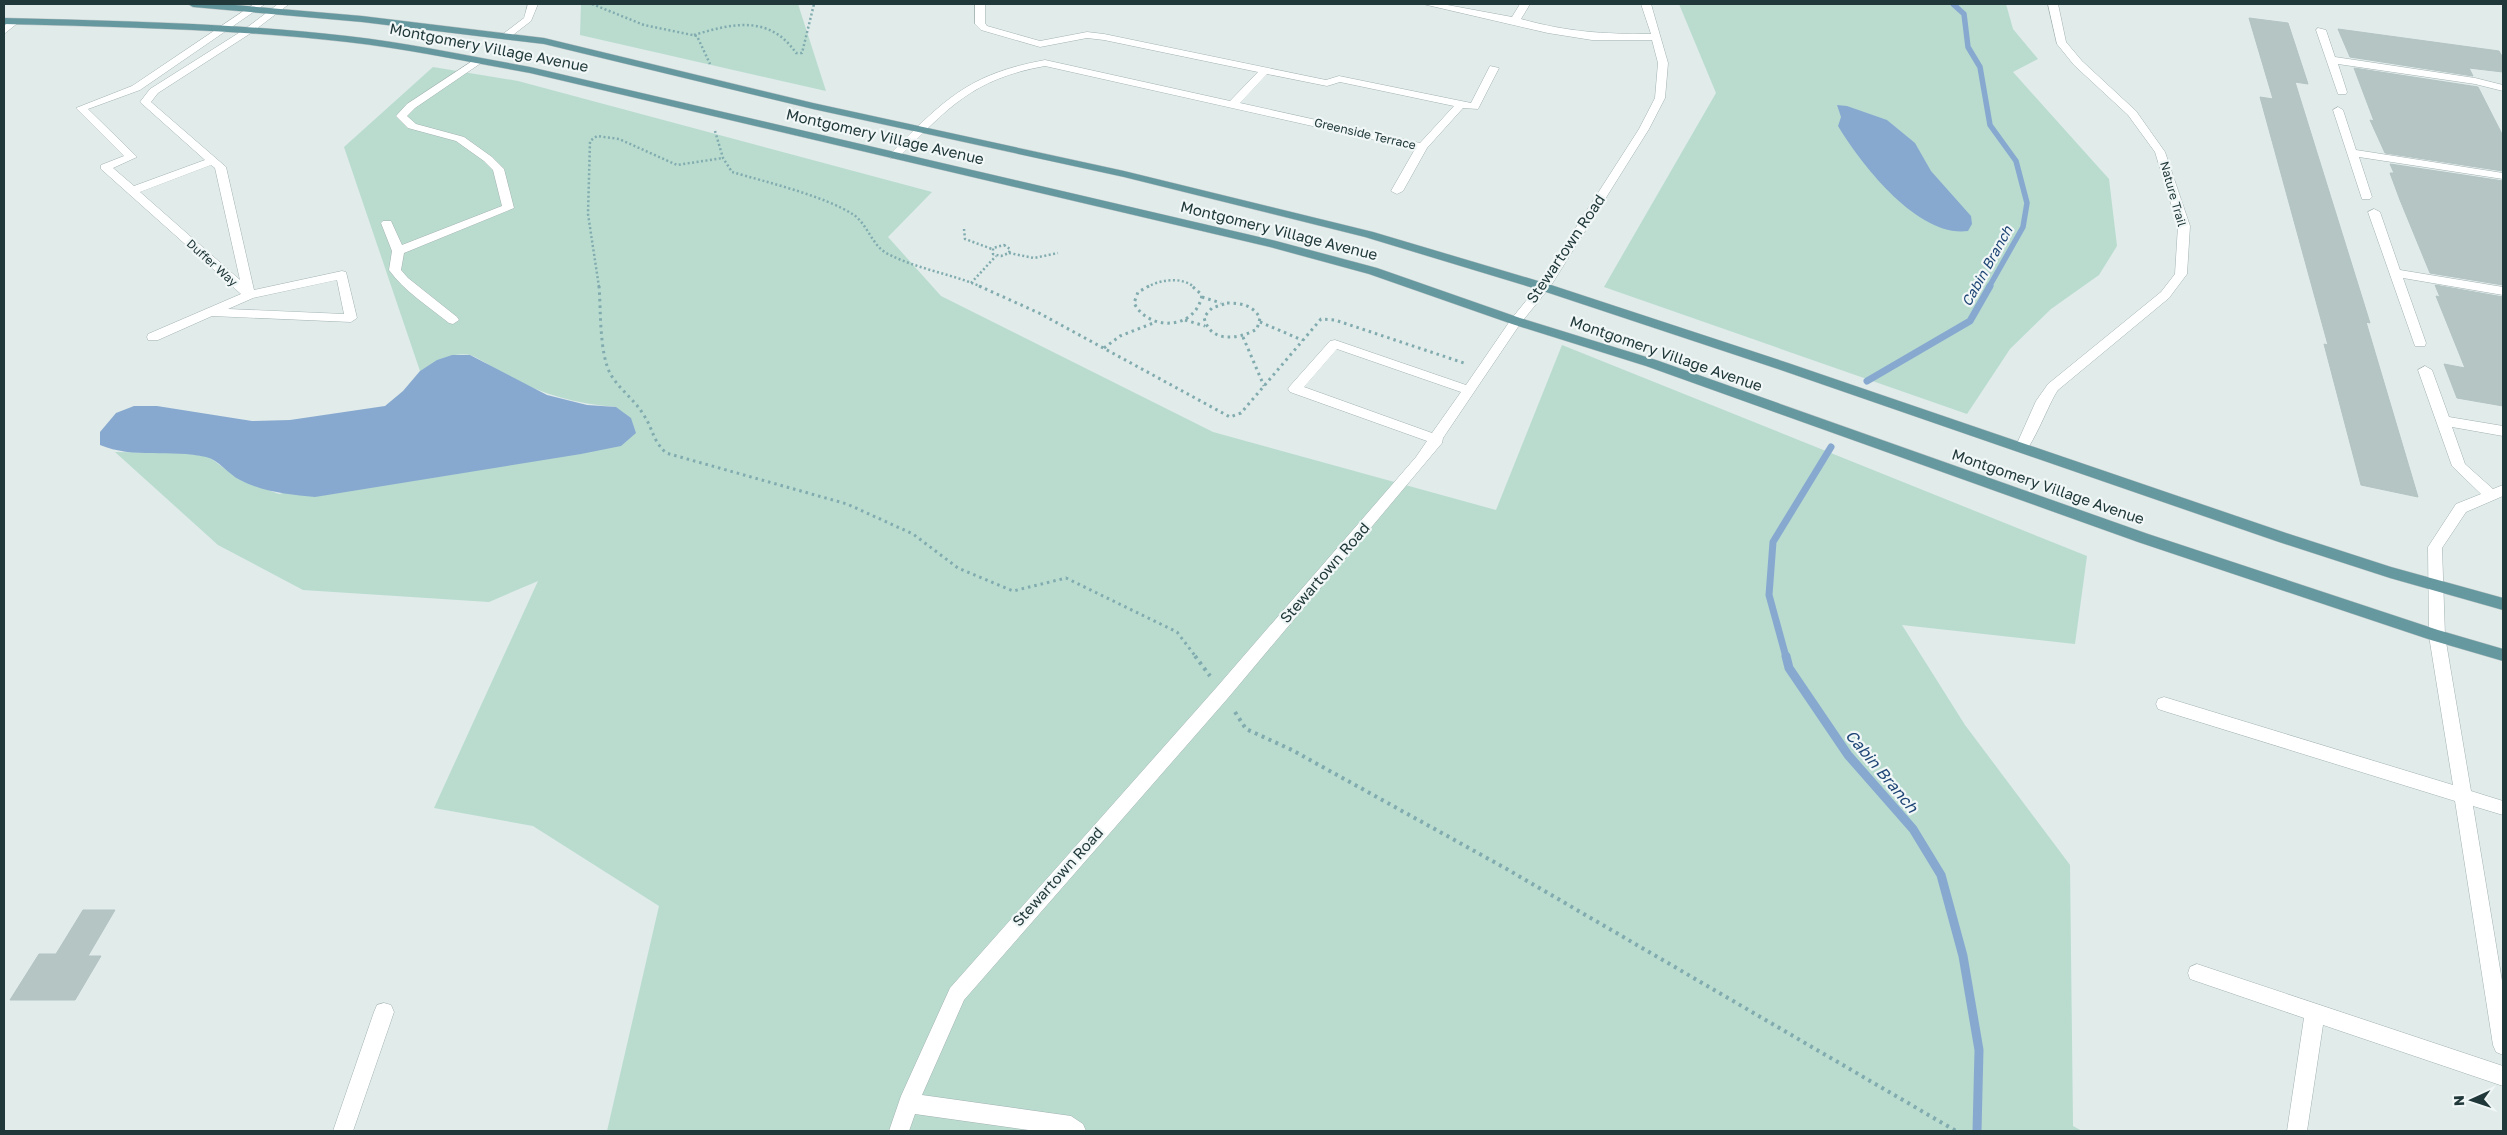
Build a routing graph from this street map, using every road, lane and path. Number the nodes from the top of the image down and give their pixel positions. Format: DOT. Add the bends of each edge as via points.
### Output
graph roads {
  1 [pos="193,4"];
  2 [pos="533,4"];
  3 [pos="592,4"];
  4 [pos="814,4"];
  5 [pos="980,4"];
  6 [pos="1428,4"];
  7 [pos="1525,4"];
  8 [pos="1646,4"];
  9 [pos="2052,4"];
  10 [pos="256,6"];
  11 [pos="281,7"];
  12 [pos="9,21"];
  13 [pos="1515,21"];
  14 [pos="225,29"];
  15 [pos="2321,30"];
  16 [pos="4,31"];
  17 [pos="248,31"];
  18 [pos="694,35"];
  19 [pos="506,36"];
  20 [pos="1657,38"];
  21 [pos="1040,44"];
  22 [pos="2332,60"];
  23 [pos="478,61"];
  24 [pos="1045,63"];
  25 [pos="710,64"];
  26 [pos="1494,68"];
  27 [pos="1264,71"];
  28 [pos="2503,88"];
  29 [pos="2342,92"];
  30 [pos="1234,104"];
  31 [pos="1461,104"];
  32 [pos="2338,110"];
  33 [pos="921,129"];
  34 [pos="715,131"];
  35 [pos="1422,147"];
  36 [pos="2352,153"];
  37 [pos="894,156"];
  38 [pos="723,158"];
  39 [pos="213,161"];
  40 [pos="2503,176"];
  41 [pos="132,191"];
  42 [pos="1397,191"];
  43 [pos="2366,197"];
  44 [pos="2374,212"];
  45 [pos="387,223"];
  46 [pos="964,229"];
  47 [pos="993,249"];
  48 [pos="398,251"];
  49 [pos="1009,253"];
  50 [pos="1058,253"];
  51 [pos="996,256"];
  52 [pos="2396,273"];
  53 [pos="971,283"];
  54 [pos="1544,287"];
  55 [pos="2503,291"];
  56 [pos="248,295"];
  57 [pos="1202,297"];
  58 [pos="1224,304"];
  59 [pos="211,312"];
  60 [pos="1183,319"];
  61 [pos="453,320"];
  62 [pos="1158,321"];
  63 [pos="1516,321"];
  64 [pos="1260,322"];
  65 [pos="1206,326"];
  66 [pos="153,337"];
  67 [pos="1243,337"];
  68 [pos="1302,340"];
  69 [pos="2420,343"];
  70 [pos="1104,348"];
  71 [pos="1469,355"];
  72 [pos="1464,363"];
  73 [pos="2425,370"];
  74 [pos="1449,383"];
  75 [pos="1264,386"];
  76 [pos="1468,390"];
  77 [pos="2443,421"];
  78 [pos="2503,431"];
  79 [pos="1437,440"];
  80 [pos="2022,448"];
  81 [pos="2497,493"];
  82 [pos="2435,585"];
  83 [pos="2503,604"];
  84 [pos="2437,636"];
  85 [pos="2503,655"];
  86 [pos="1222,693"];
  87 [pos="2164,704"];
  88 [pos="2463,796"];
  89 [pos="2503,808"];
  90 [pos="2197,973"];
  91 [pos="384,1012"];
  92 [pos="2315,1013"];
  93 [pos="2503,1045"];
  94 [pos="2503,1076"];
  95 [pos="908,1103"];
  96 [pos="1954,1130"];
  97 [pos="343,1131"];
  98 [pos="899,1131"];
  99 [pos="1076,1131"];
  100 [pos="2297,1131"];
  1 -- 10 [label="main road, Montgomery Village Avenue"];
  2 -- 19 [label="street" via="528,19"];
  3 -- 18 [label="path" via="650,27"];
  4 -- 18 [label="path" via="802,53 796,53 780,32 764,26 742,25"];
  5 -- 21 [label="street" via="980,24 984,28"];
  6 -- 13 [label="street"];
  7 -- 13 [label="street"];
  8 -- 20 [label="street, Stewartown Road"];
  9 -- 80 [label="street, Nature Trail" via="2061,42 2132,113 2160,152 2184,226 2181,274 2165,296 2053,387 2043,401"];
  10 -- 11 [label="main road, Montgomery Village Avenue"];
  10 -- 14 [label="street, Duffer Way"];
  11 -- 17 [label="street, Duffer Way"];
  11 -- 19 [label="main road, Montgomery Village Avenue"];
  12 -- 14 [label="main road, Montgomery Village Avenue"];
  12 -- 16 [label="street"];
  13 -- 20 [label="street" via="1592,37"];
  14 -- 17 [label="main road, Montgomery Village Avenue"];
  14 -- 41 [label="street, Duffer Way" via="136,88 81,108 132,157 105,167"];
  15 -- 22 [label="street"];
  17 -- 23 [label="main road, Montgomery Village Avenue" via="348,39"];
  17 -- 39 [label="street, Duffer Way" via="154,91 145,102"];
  18 -- 25 [label="path" via="700,38"];
  19 -- 33 [label="main road, Montgomery Village Avenue" via="544,41"];
  20 -- 54 [label="street, Stewartown Road" via="1663,63 1660,98 1644,129"];
  21 -- 24 [label="street"];
  21 -- 27 [label="street" via="1087,35"];
  22 -- 28 [label="street" via="2475,80"];
  22 -- 29 [label="street"];
  23 -- 37 [label="main road, Montgomery Village Avenue" via="530,70"];
  23 -- 48 [label="street" via="401,116 412,126 460,139 488,159 498,169 508,208"];
  24 -- 30 [label="street, Greenside Terrace"];
  24 -- 33 [label="street, Greenside Terrace" via="1022,66 975,83"];
  26 -- 31 [label="street" via="1474,107"];
  27 -- 30 [label="street"];
  27 -- 31 [label="street" via="1327,83 1339,79"];
  30 -- 35 [label="street, Greenside Terrace"];
  31 -- 35 [label="street, Greenside Terrace"];
  32 -- 36 [label="street"];
  33 -- 37 [label="street, Greenside Terrace"];
  33 -- 54 [label="main road, Montgomery Village Avenue" via="1370,234"];
  34 -- 38 [label="path"];
  35 -- 42 [label="street"];
  36 -- 40 [label="street"];
  36 -- 43 [label="street"];
  37 -- 63 [label="main road, Montgomery Village Avenue" via="1364,268"];
  38 -- 53 [label="path" via="732,172 740,176 798,192 854,214 887,254"];
  38 -- 86 [label="path" via="677,165 618,139 599,136 590,141 588,214 598,275 605,354 615,382 644,415 658,446 666,453 847,504 913,534 958,568 1013,591 1066,578 1177,632"];
  39 -- 41 [label="street"];
  39 -- 56 [label="street, Duffer Way" via="220,167"];
  41 -- 56 [label="street, Duffer Way"];
  44 -- 52 [label="street"];
  45 -- 48 [label="street"];
  46 -- 47 [label="path" via="965,239"];
  47 -- 49 [label="path" via="1006,246 1010,248"];
  47 -- 51 [label="path"];
  48 -- 61 [label="street" via="395,270"];
  49 -- 50 [label="path" via="1040,259"];
  49 -- 51 [label="path"];
  51 -- 53 [label="path"];
  52 -- 55 [label="street"];
  52 -- 69 [label="street"];
  53 -- 70 [label="path" via="1039,313"];
  54 -- 63 [label="street, Stewartown Road"];
  54 -- 80 [label="main road, Montgomery Village Avenue"];
  56 -- 59 [label="street"];
  56 -- 59 [label="street" via="342,275 351,318"];
  57 -- 58 [label="path"];
  57 -- 60 [label="path" via="1200,308"];
  57 -- 62 [label="path" via="1197,289 1181,281 1164,280 1149,284 1135,298 1136,308 1144,316"];
  58 -- 64 [label="path" via="1236,303 1252,308 1258,312"];
  58 -- 65 [label="path" via="1207,312 1204,317"];
  59 -- 66 [label="street"];
  60 -- 62 [label="path"];
  60 -- 65 [label="path"];
  62 -- 70 [label="path" via="1120,336"];
  63 -- 76 [label="street, Stewartown Road"];
  63 -- 84 [label="main road, Montgomery Village Avenue" via="1651,363 2143,538"];
  64 -- 67 [label="path" via="1257,329"];
  64 -- 68 [label="path"];
  65 -- 67 [label="path" via="1218,336"];
  67 -- 75 [label="path"];
  68 -- 72 [label="path" via="1318,321 1329,319"];
  68 -- 75 [label="path"];
  70 -- 75 [label="path" via="1230,417 1242,413"];
  71 -- 72 [label="path"];
  72 -- 74 [label="path"];
  73 -- 77 [label="street"];
  74 -- 76 [label="street"];
  74 -- 79 [label="street" via="1334,344 1295,388"];
  76 -- 79 [label="street, Stewartown Road"];
  77 -- 78 [label="street"];
  77 -- 81 [label="street" via="2459,466"];
  79 -- 86 [label="street, Stewartown Road"];
  80 -- 82 [label="main road, Montgomery Village Avenue" via="2281,537"];
  81 -- 82 [label="street" via="2461,508 2435,547"];
  82 -- 83 [label="main road, Montgomery Village Avenue"];
  82 -- 84 [label="street"];
  84 -- 85 [label="main road, Montgomery Village Avenue"];
  84 -- 88 [label="street"];
  86 -- 95 [label="street, Stewartown Road" via="957,994"];
  86 -- 96 [label="path" via="1246,729 1292,750 1505,868"];
  87 -- 88 [label="street"];
  88 -- 89 [label="street"];
  88 -- 93 [label="street"];
  90 -- 92 [label="street"];
  91 -- 97 [label="street"];
  92 -- 94 [label="street"];
  92 -- 100 [label="street"];
  95 -- 98 [label="street, Stewartown Road"];
  95 -- 99 [label="street" via="1071,1126"];
}
